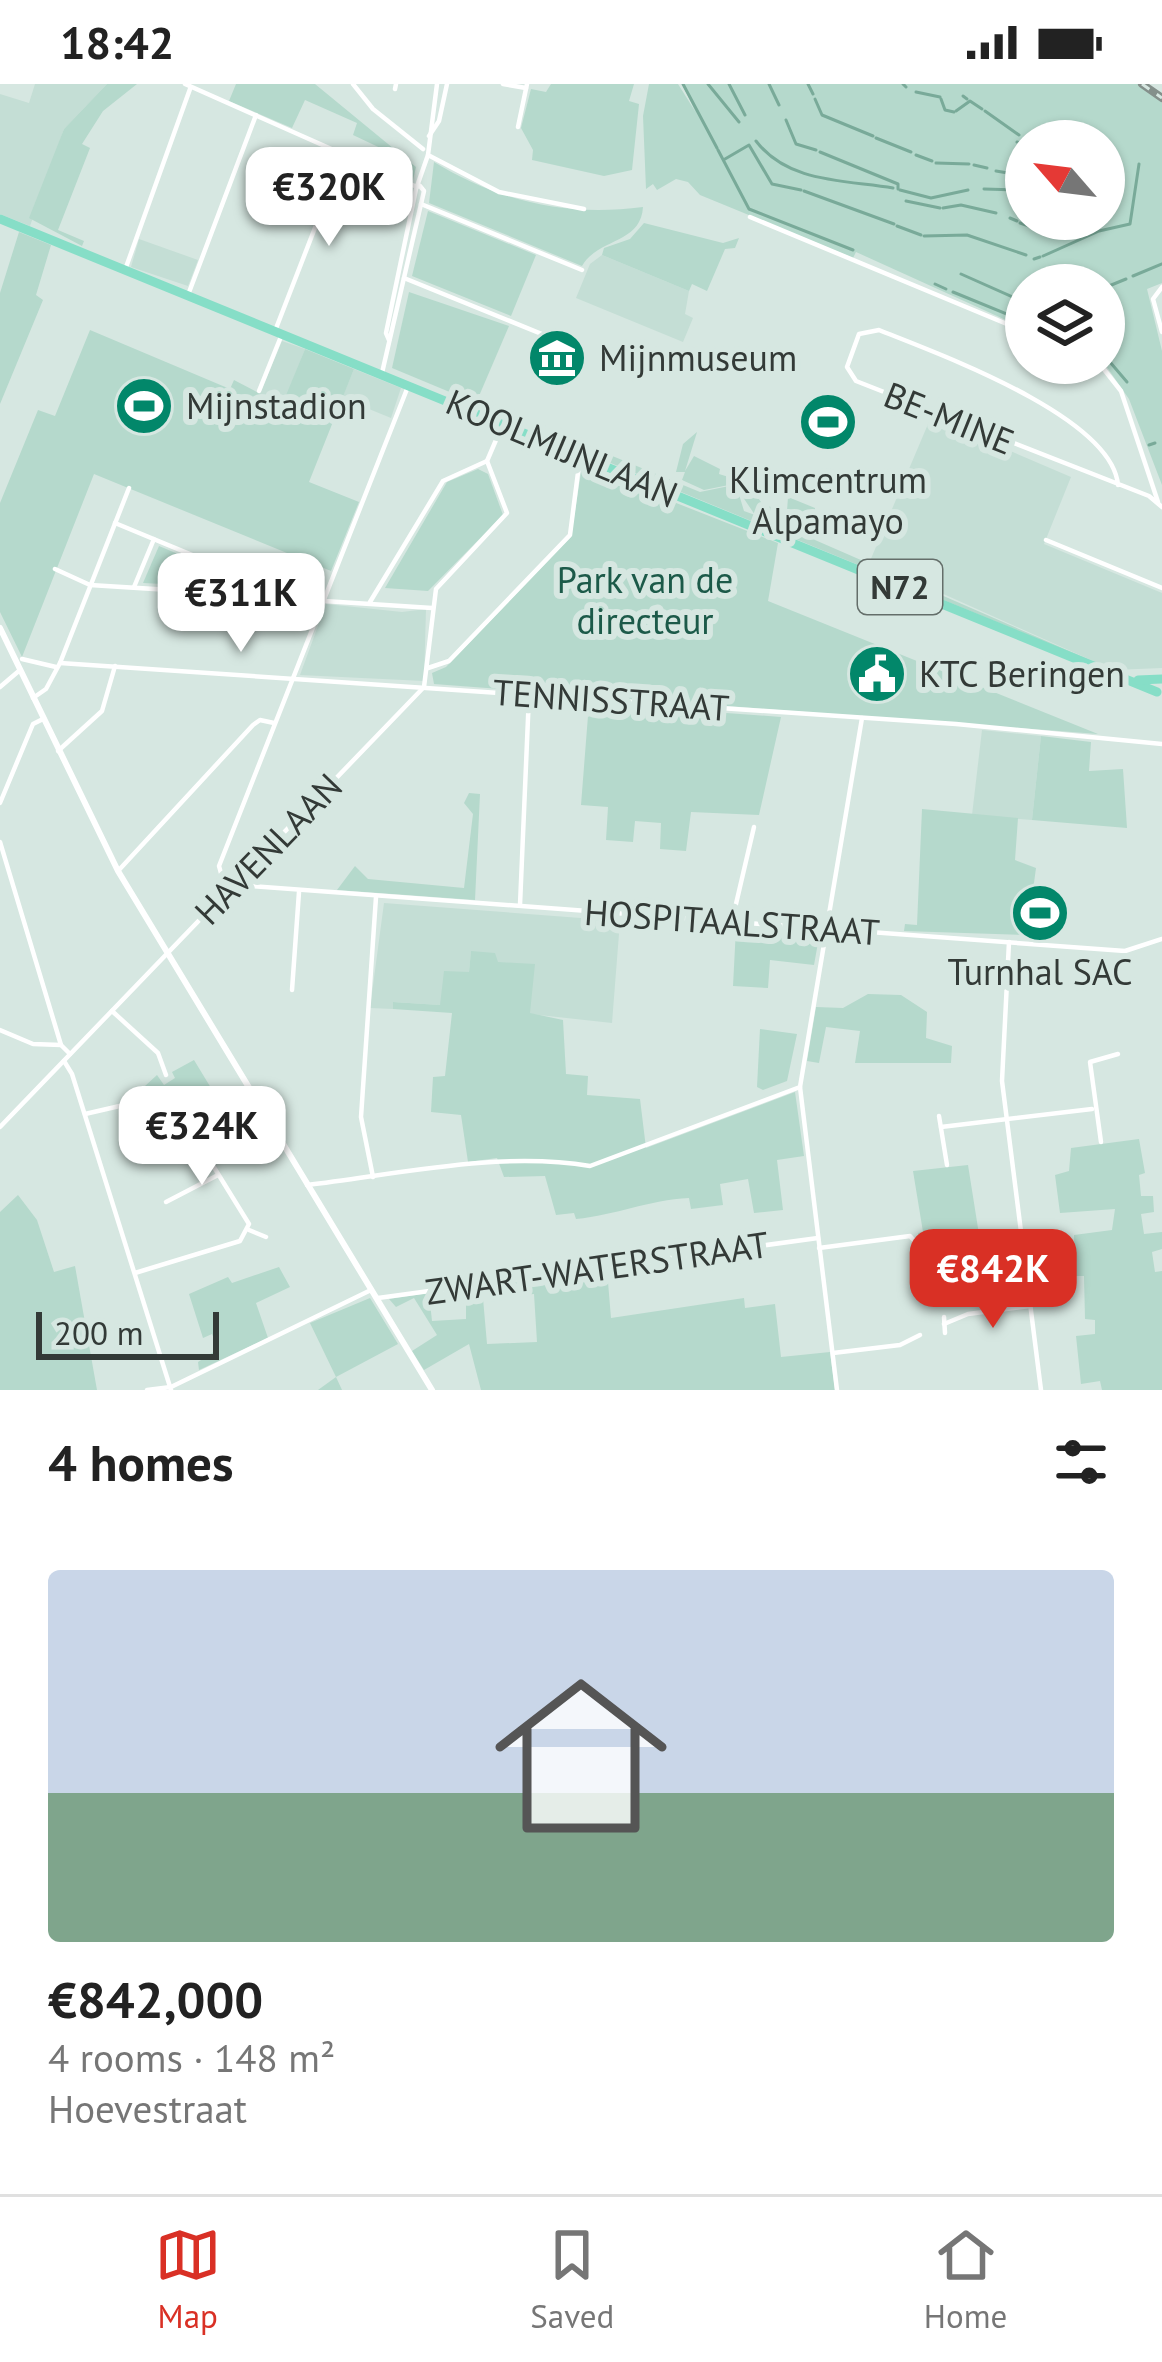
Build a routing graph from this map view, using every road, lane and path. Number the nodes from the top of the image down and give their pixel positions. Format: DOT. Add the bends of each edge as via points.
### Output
graph roads {
  1 [pos="437,84"];
  2 [pos="447,84"];
  3 [pos="503,84"];
  4 [pos="188,85"];
  5 [pos="356,85"];
  6 [pos="527,86"];
  7 [pos="256,115"];
  8 [pos="518,127"];
  9 [pos="429,136"];
  10 [pos="427,152"];
  11 [pos="344,153"];
  12 [pos="419,186"];
  13 [pos="421,204"];
  14 [pos="584,209"];
  15 [pos="749,217"];
  16 [pos="0,219"];
  17 [pos="125,270"];
  18 [pos="582,270"];
  19 [pos="401,277"];
  20 [pos="1162,286"];
  21 [pos="188,295"];
  22 [pos="1005,323"];
  23 [pos="279,332"];
  24 [pos="1162,332"];
  25 [pos="554,339"];
  26 [pos="382,373"];
  27 [pos="409,384"];
  28 [pos="1115,384"];
  29 [pos="259,391"];
  30 [pos="502,423"];
  31 [pos="580,455"];
  32 [pos="487,461"];
  33 [pos="1118,485"];
  34 [pos="129,488"];
  35 [pos="1160,504"];
  36 [pos="115,523"];
  37 [pos="154,539"];
  38 [pos="1046,540"];
  39 [pos="55,569"];
  40 [pos="90,584"];
  41 [pos="134,587"];
  42 [pos="1162,588"];
  43 [pos="274,589"];
  44 [pos="370,602"];
  45 [pos="322,604"];
  46 [pos="432,604"];
  47 [pos="0,628"];
  48 [pos="7,655"];
  49 [pos="22,659"];
  50 [pos="58,665"];
  51 [pos="116,666"];
  52 [pos="428,668"];
  53 [pos="20,670"];
  54 [pos="292,678"];
  55 [pos="1160,684"];
  56 [pos="0,687"];
  57 [pos="424,687"];
  58 [pos="529,695"];
  59 [pos="33,698"];
  60 [pos="1162,704"];
  61 [pos="862,718"];
  62 [pos="43,719"];
  63 [pos="276,723"];
  64 [pos="1162,744"];
  65 [pos="58,751"];
  66 [pos="0,803"];
  67 [pos="754,827"];
  68 [pos="0,842"];
  69 [pos="118,872"];
  70 [pos="233,885"];
  71 [pos="299,892"];
  72 [pos="376,897"];
  73 [pos="520,907"];
  74 [pos="732,922"];
  75 [pos="826,928"];
  76 [pos="1162,939"];
  77 [pos="1009,943"];
  78 [pos="167,954"];
  79 [pos="292,990"];
  80 [pos="112,1011"];
  81 [pos="0,1030"];
  82 [pos="61,1045"];
  83 [pos="70,1054"];
  84 [pos="1118,1054"];
  85 [pos="64,1061"];
  86 [pos="166,1075"];
  87 [pos="800,1087"];
  88 [pos="1092,1109"];
  89 [pos="85,1114"];
  90 [pos="939,1116"];
  91 [pos="1006,1119"];
  92 [pos="0,1127"];
  93 [pos="941,1127"];
  94 [pos="1101,1142"];
  95 [pos="947,1165"];
  96 [pos="218,1175"];
  97 [pos="373,1177"];
  98 [pos="307,1185"];
  99 [pos="166,1202"];
  100 [pos="249,1231"];
  101 [pos="266,1237"];
  102 [pos="818,1238"];
  103 [pos="918,1245"];
  104 [pos="819,1248"];
  105 [pos="135,1273"];
  106 [pos="371,1290"];
  107 [pos="376,1299"];
  108 [pos="1030,1306"];
  109 [pos="920,1326"];
  110 [pos="945,1333"];
  111 [pos="833,1353"];
  112 [pos="171,1389"];
  113 [pos="147,1390"];
  114 [pos="432,1390"];
  115 [pos="838,1390"];
  116 [pos="1041,1390"];
  1 -- 9 [label="street"];
  2 -- 9 [label="street"];
  3 -- 6 [label="street"];
  4 -- 7 [label="street"];
  4 -- 17 [label="street"];
  5 -- 10 [label="street"];
  6 -- 8 [label="street"];
  7 -- 11 [label="street"];
  7 -- 21 [label="street"];
  9 -- 10 [label="street"];
  10 -- 12 [label="street"];
  10 -- 14 [label="street" via="499,191"];
  11 -- 12 [label="street"];
  11 -- 23 [label="street"];
  12 -- 13 [label="street"];
  12 -- 19 [label="street"];
  13 -- 18 [label="street"];
  13 -- 19 [label="street"];
  15 -- 22 [label="street"];
  16 -- 17 [label="main road, KOOLMIJNLAAN / N72"];
  17 -- 21 [label="main road, KOOLMIJNLAAN / N72"];
  19 -- 25 [label="street"];
  19 -- 26 [label="street"];
  20 -- 24 [label="street" via="1153,299"];
  21 -- 23 [label="main road, KOOLMIJNLAAN / N72"];
  23 -- 26 [label="main road, KOOLMIJNLAAN / N72"];
  23 -- 29 [label="street"];
  26 -- 27 [label="main road, KOOLMIJNLAAN / N72"];
  27 -- 30 [label="main road, KOOLMIJNLAAN / N72"];
  27 -- 45 [label="street"];
  28 -- 35 [label="street, BE-MINE"];
  30 -- 31 [label="main road, KOOLMIJNLAAN / N72"];
  30 -- 32 [label="street"];
  31 -- 52 [label="street" via="570,535 449,661"];
  31 -- 55 [label="main road, KOOLMIJNLAAN / N72" via="1123,679"];
  32 -- 44 [label="street" via="443,481"];
  32 -- 46 [label="street" via="506,516 436,589"];
  33 -- 33 [label="street, BE-MINE" via="1103,454 1023,390 873,328 859,334 850,376"];
  33 -- 35 [label="street, BE-MINE"];
  34 -- 36 [label="street"];
  36 -- 37 [label="street"];
  36 -- 40 [label="street"];
  37 -- 41 [label="street"];
  37 -- 43 [label="street"];
  38 -- 42 [label="street"];
  39 -- 40 [label="street"];
  40 -- 41 [label="street"];
  40 -- 50 [label="street"];
  41 -- 43 [label="street" via="266,596"];
  43 -- 45 [label="street"];
  44 -- 45 [label="street"];
  44 -- 46 [label="street"];
  45 -- 54 [label="street"];
  46 -- 52 [label="street"];
  47 -- 48 [label="street"];
  48 -- 53 [label="street"];
  49 -- 50 [label="street, TENNISSTRAAT"];
  50 -- 51 [label="street, TENNISSTRAAT"];
  50 -- 59 [label="street"];
  51 -- 54 [label="street, TENNISSTRAAT"];
  51 -- 65 [label="street" via="102,712"];
  52 -- 57 [label="street"];
  53 -- 56 [label="street"];
  53 -- 59 [label="street"];
  54 -- 57 [label="street, TENNISSTRAAT"];
  54 -- 63 [label="street"];
  55 -- 60 [label="main road, KOOLMIJNLAAN / N72"];
  57 -- 58 [label="street, TENNISSTRAAT"];
  57 -- 70 [label="street, HAVENLAAN"];
  58 -- 61 [label="street, TENNISSTRAAT"];
  58 -- 73 [label="street"];
  59 -- 62 [label="street"];
  61 -- 64 [label="street, TENNISSTRAAT"];
  61 -- 75 [label="street"];
  62 -- 65 [label="street"];
  62 -- 66 [label="street" via="33,724"];
  63 -- 69 [label="street" via="253,725"];
  63 -- 70 [label="street" via="219,866 220,880"];
  65 -- 69 [label="street"];
  67 -- 74 [label="street"];
  68 -- 82 [label="street"];
  69 -- 78 [label="street"];
  70 -- 71 [label="street, HOSPITAALSTRAAT"];
  70 -- 78 [label="street, HAVENLAAN"];
  71 -- 72 [label="street, HOSPITAALSTRAAT"];
  71 -- 79 [label="street"];
  72 -- 73 [label="street, HOSPITAALSTRAAT"];
  72 -- 97 [label="street" via="361,1118"];
  73 -- 74 [label="street, HOSPITAALSTRAAT"];
  74 -- 75 [label="street, HOSPITAALSTRAAT"];
  75 -- 77 [label="street, HOSPITAALSTRAAT"];
  75 -- 87 [label="street"];
  76 -- 77 [label="street, HOSPITAALSTRAAT" via="1139,950"];
  77 -- 91 [label="street"];
  78 -- 80 [label="street, HAVENLAAN"];
  78 -- 98 [label="street"];
  80 -- 83 [label="street, HAVENLAAN"];
  80 -- 86 [label="street" via="158,1053"];
  81 -- 82 [label="street"];
  82 -- 83 [label="street"];
  83 -- 85 [label="street, HAVENLAAN"];
  84 -- 88 [label="street" via="1090,1062"];
  85 -- 89 [label="street"];
  85 -- 92 [label="street, HAVENLAAN"];
  87 -- 97 [label="street" via="590,1166 497,1163"];
  87 -- 102 [label="street"];
  88 -- 91 [label="street"];
  88 -- 94 [label="street"];
  89 -- 96 [label="street" via="134,1100 146,1125 199,1143"];
  89 -- 105 [label="street"];
  90 -- 93 [label="street"];
  91 -- 93 [label="street"];
  91 -- 108 [label="street"];
  93 -- 95 [label="street"];
  96 -- 99 [label="street"];
  96 -- 100 [label="street"];
  97 -- 98 [label="street"];
  98 -- 106 [label="street"];
  100 -- 101 [label="street"];
  100 -- 105 [label="street"];
  102 -- 104 [label="street"];
  102 -- 107 [label="street, ZWART-WATERSTRAAT"];
  103 -- 104 [label="street" via="914,1236"];
  104 -- 111 [label="street"];
  105 -- 112 [label="street"];
  106 -- 107 [label="street"];
  106 -- 112 [label="street"];
  107 -- 114 [label="street"];
  108 -- 110 [label="street" via="944,1320"];
  108 -- 116 [label="street"];
  109 -- 111 [label="street" via="921,1339"];
  111 -- 115 [label="street"];
  112 -- 113 [label="street"];
}
